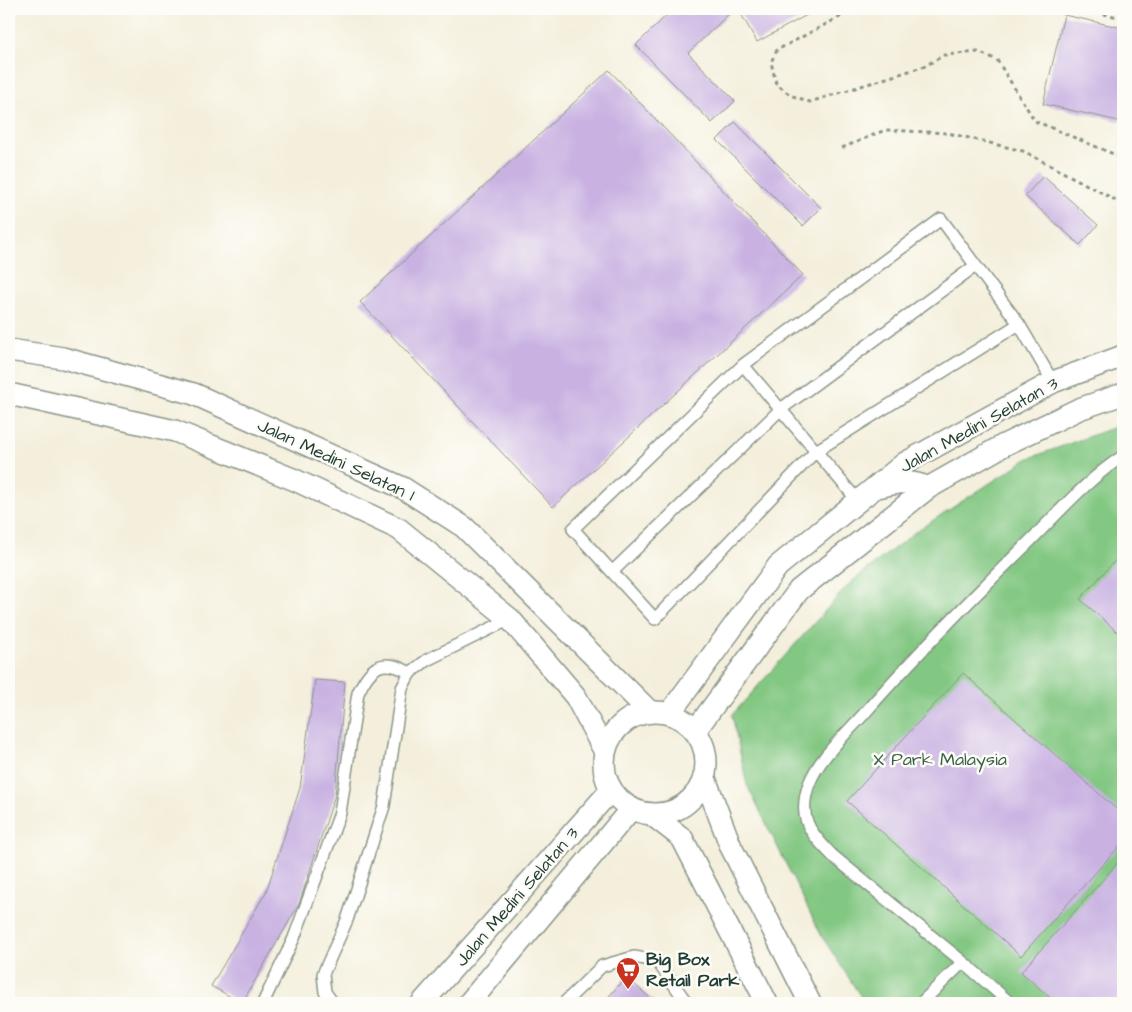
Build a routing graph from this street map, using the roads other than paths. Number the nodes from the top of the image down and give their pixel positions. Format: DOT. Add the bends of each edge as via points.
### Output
graph roads {
  1 [pos="975,266"];
  2 [pos="1019,324"];
  3 [pos="9,350"];
  4 [pos="1123,356"];
  5 [pos="743,365"];
  6 [pos="1053,382"];
  7 [pos="9,394"];
  8 [pos="1123,394"];
  9 [pos="781,409"];
  10 [pos="816,451"];
  11 [pos="1123,456"];
  12 [pos="874,488"];
  13 [pos="928,488"];
  14 [pos="858,501"];
  15 [pos="613,571"];
  16 [pos="510,619"];
  17 [pos="410,673"];
  18 [pos="660,713"];
  19 [pos="696,731"];
  20 [pos="605,752"];
  21 [pos="704,776"];
  22 [pos="611,790"];
  23 [pos="641,811"];
  24 [pos="963,962"];
  25 [pos="263,1003"];
  26 [pos="333,1003"];
  27 [pos="422,1003"];
  28 [pos="469,1003"];
  29 [pos="564,1003"];
  30 [pos="687,1003"];
  31 [pos="767,1003"];
  32 [pos="810,1003"];
  33 [pos="921,1003"];
  34 [pos="1010,1003"];
  1 -- 2 [label="lane"];
  1 -- 5 [label="lane" via="941,219"];
  1 -- 9 [label="lane"];
  2 -- 6 [label="lane"];
  2 -- 10 [label="lane"];
  3 -- 18 [label="street, Jalan Medini Selatan 1" via="63,358 194,394 403,488 464,527"];
  4 -- 6 [label="street, Jalan Medini Selatan 3"];
  5 -- 9 [label="lane"];
  5 -- 15 [label="lane" via="573,529"];
  6 -- 12 [label="street, Jalan Medini Selatan 3" via="905,463"];
  7 -- 16 [label="street, Jalan Medini Selatan 1" via="175,431 295,480 399,529"];
  8 -- 13 [label="street, Jalan Medini Selatan 3" via="1062,417"];
  9 -- 10 [label="lane"];
  9 -- 15 [label="lane"];
  10 -- 14 [label="lane"];
  10 -- 15 [label="lane" via="655,619"];
  11 -- 24 [label="lane" via="1102,470 954,616 815,770 809,785 804,816 816,839"];
  12 -- 13 [label="street" via="902,482 917,482"];
  12 -- 14 [label="street, Jalan Medini Selatan 3"];
  13 -- 19 [label="street, Jalan Medini Selatan 3" via="799,590"];
  14 -- 18 [label="street, Jalan Medini Selatan 3" via="778,566"];
  16 -- 17 [label="lane" via="427,660"];
  16 -- 20 [label="street, Jalan Medini Selatan 1" via="576,697"];
  17 -- 25 [label="lane" via="397,666 377,666 366,675 358,693 340,813 294,938"];
  17 -- 26 [label="lane" via="402,688 384,806 348,920 323,974 325,992"];
  18 -- 19 [label="street" via="684,721"];
  18 -- 20 [label="street" via="640,714 621,725"];
  19 -- 21 [label="street" via="707,763"];
  20 -- 22 [label="street" via="604,772"];
  21 -- 23 [label="street" via="695,795 680,808 671,812"];
  21 -- 32 [label="street" via="731,847"];
  22 -- 23 [label="street"];
  22 -- 27 [label="street, Jalan Medini Selatan 3"];
  23 -- 28 [label="street, Jalan Medini Selatan 3"];
  23 -- 31 [label="street" via="682,838"];
  24 -- 33 [label="lane"];
  24 -- 34 [label="lane"];
  29 -- 30 [label="lane" via="602,966 634,957 657,961"];
}
